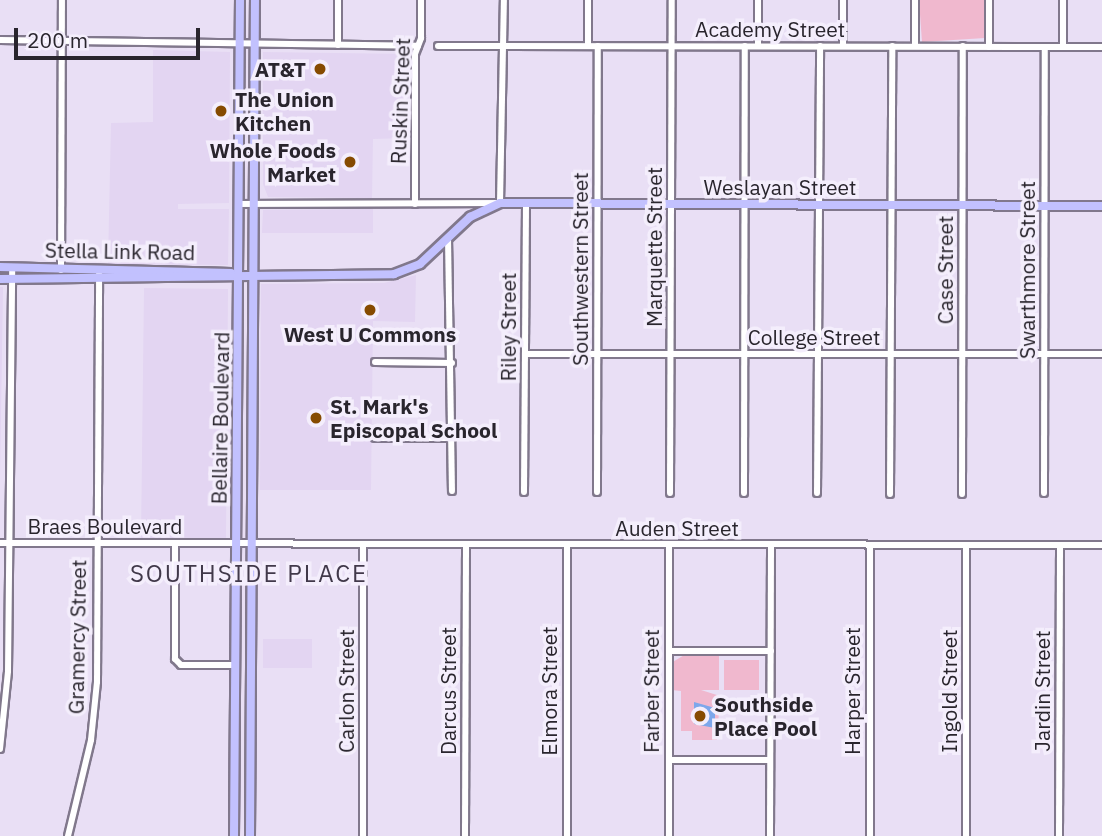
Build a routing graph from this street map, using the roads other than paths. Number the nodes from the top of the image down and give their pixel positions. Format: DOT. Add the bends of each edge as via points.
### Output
graph roads {
  1 [pos="62,0"];
  2 [pos="240,0"];
  3 [pos="255,0"];
  4 [pos="338,0"];
  5 [pos="421,0"];
  6 [pos="503,0"];
  7 [pos="588,0"];
  8 [pos="673,0"];
  9 [pos="758,0"];
  10 [pos="843,0"];
  11 [pos="915,0"];
  12 [pos="989,0"];
  13 [pos="1063,0"];
  14 [pos="0,40"];
  15 [pos="62,41"];
  16 [pos="240,43"];
  17 [pos="255,43"];
  18 [pos="338,45"];
  19 [pos="418,46"];
  20 [pos="438,46"];
  21 [pos="502,46"];
  22 [pos="588,46"];
  23 [pos="598,46"];
  24 [pos="672,46"];
  25 [pos="745,46"];
  26 [pos="758,46"];
  27 [pos="820,46"];
  28 [pos="843,46"];
  29 [pos="892,46"];
  30 [pos="915,46"];
  31 [pos="963,46"];
  32 [pos="989,47"];
  33 [pos="1045,47"];
  34 [pos="1063,47"];
  35 [pos="1102,47"];
  36 [pos="500,203"];
  37 [pos="239,204"];
  38 [pos="253,204"];
  39 [pos="415,204"];
  40 [pos="458,204"];
  41 [pos="526,204"];
  42 [pos="598,204"];
  43 [pos="671,204"];
  44 [pos="744,204"];
  45 [pos="819,205"];
  46 [pos="891,205"];
  47 [pos="963,205"];
  48 [pos="1045,205"];
  49 [pos="1102,206"];
  50 [pos="470,217"];
  51 [pos="448,238"];
  52 [pos="0,267"];
  53 [pos="12,268"];
  54 [pos="61,268"];
  55 [pos="99,269"];
  56 [pos="151,269"];
  57 [pos="239,275"];
  58 [pos="252,275"];
  59 [pos="0,278"];
  60 [pos="12,278"];
  61 [pos="61,279"];
  62 [pos="99,279"];
  63 [pos="150,280"];
  64 [pos="239,344"];
  65 [pos="252,344"];
  66 [pos="1044,353"];
  67 [pos="525,354"];
  68 [pos="598,354"];
  69 [pos="670,354"];
  70 [pos="744,354"];
  71 [pos="818,354"];
  72 [pos="1102,354"];
  73 [pos="891,355"];
  74 [pos="962,355"];
  75 [pos="375,362"];
  76 [pos="452,363"];
  77 [pos="375,439"];
  78 [pos="452,439"];
  79 [pos="252,441"];
  80 [pos="238,442"];
  81 [pos="452,491"];
  82 [pos="524,492"];
  83 [pos="597,492"];
  84 [pos="670,493"];
  85 [pos="744,493"];
  86 [pos="817,493"];
  87 [pos="1044,493"];
  88 [pos="890,494"];
  89 [pos="962,494"];
  90 [pos="0,543"];
  91 [pos="9,543"];
  92 [pos="96,544"];
  93 [pos="175,545"];
  94 [pos="237,545"];
  95 [pos="251,545"];
  96 [pos="363,545"];
  97 [pos="466,545"];
  98 [pos="567,545"];
  99 [pos="669,545"];
  100 [pos="771,545"];
  101 [pos="870,545"];
  102 [pos="966,545"];
  103 [pos="1060,545"];
  104 [pos="1102,545"];
  105 [pos="669,651"];
  106 [pos="771,651"];
  107 [pos="236,665"];
  108 [pos="235,691"];
  109 [pos="251,691"];
  110 [pos="0,749"];
  111 [pos="669,760"];
  112 [pos="770,760"];
  113 [pos="234,783"];
  114 [pos="251,784"];
  115 [pos="68,836"];
  116 [pos="234,836"];
  117 [pos="250,836"];
  118 [pos="363,836"];
  119 [pos="465,836"];
  120 [pos="567,836"];
  121 [pos="669,836"];
  122 [pos="770,836"];
  123 [pos="870,836"];
  124 [pos="966,836"];
  125 [pos="1059,836"];
  1 -- 15 [label="street"];
  2 -- 16 [label="main road, Bellaire Boulevard"];
  3 -- 17 [label="main road, Bellaire Boulevard"];
  4 -- 18 [label="street"];
  5 -- 19 [label="street, Ruskin Street"];
  6 -- 21 [label="street"];
  7 -- 22 [label="street"];
  8 -- 24 [label="street, Marquette Street"];
  9 -- 26 [label="street"];
  10 -- 28 [label="street"];
  11 -- 30 [label="street"];
  12 -- 32 [label="street"];
  13 -- 34 [label="street"];
  14 -- 15 [label="street"];
  15 -- 16 [label="street"];
  15 -- 54 [label="street"];
  16 -- 17 [label="street"];
  16 -- 37 [label="main road, Bellaire Boulevard"];
  17 -- 18 [label="street"];
  17 -- 38 [label="main road, Bellaire Boulevard"];
  18 -- 19 [label="street"];
  19 -- 39 [label="street, Ruskin Street"];
  20 -- 21 [label="street, Academy Street"];
  21 -- 22 [label="street, Academy Street"];
  21 -- 36 [label="street"];
  22 -- 23 [label="street, Academy Street"];
  23 -- 24 [label="street, Academy Street"];
  23 -- 42 [label="street, Southwestern Street"];
  24 -- 25 [label="street, Academy Street"];
  24 -- 43 [label="street, Marquette Street"];
  25 -- 26 [label="street, Academy Street"];
  25 -- 44 [label="street"];
  26 -- 27 [label="street, Academy Street"];
  27 -- 28 [label="street, Academy Street"];
  27 -- 45 [label="street"];
  28 -- 29 [label="street, Academy Street"];
  29 -- 30 [label="street, Academy Street"];
  29 -- 46 [label="street"];
  30 -- 31 [label="street, Academy Street"];
  31 -- 32 [label="street, Academy Street"];
  31 -- 47 [label="street, Case Street"];
  32 -- 33 [label="street, Academy Street"];
  33 -- 34 [label="street, Academy Street"];
  33 -- 48 [label="street, Swarthmore Street"];
  34 -- 35 [label="street, Academy Street"];
  36 -- 40 [label="street, Weslayan Street"];
  36 -- 41 [label="main road, Weslayan Street"];
  36 -- 50 [label="main road, Stella Link Road"];
  37 -- 38 [label="street, Weslayan Street"];
  37 -- 57 [label="main road, Bellaire Boulevard"];
  38 -- 39 [label="street, Weslayan Street"];
  38 -- 58 [label="main road, Bellaire Boulevard"];
  39 -- 40 [label="street, Weslayan Street"];
  40 -- 50 [label="street"];
  41 -- 42 [label="main road, Weslayan Street"];
  41 -- 67 [label="street, Riley Street"];
  42 -- 43 [label="main road, Weslayan Street"];
  42 -- 68 [label="street, Southwestern Street"];
  43 -- 44 [label="main road, Weslayan Street"];
  43 -- 69 [label="street, Marquette Street"];
  44 -- 45 [label="main road, Weslayan Street"];
  44 -- 70 [label="street"];
  45 -- 46 [label="main road, Weslayan Street"];
  45 -- 71 [label="street"];
  46 -- 47 [label="main road, Weslayan Street"];
  46 -- 73 [label="street"];
  47 -- 48 [label="main road, Weslayan Street"];
  47 -- 74 [label="street, Case Street"];
  48 -- 49 [label="main road, Weslayan Street"];
  48 -- 66 [label="street, Swarthmore Street"];
  50 -- 51 [label="main road, Stella Link Road"];
  51 -- 58 [label="main road, Stella Link Road" via="420,264 394,274"];
  51 -- 76 [label="street"];
  52 -- 53 [label="main road, Stella Link Road"];
  53 -- 54 [label="main road, Stella Link Road"];
  53 -- 60 [label="street"];
  54 -- 55 [label="main road, Stella Link Road"];
  54 -- 61 [label="street"];
  55 -- 56 [label="main road, Stella Link Road"];
  55 -- 62 [label="street, Gramercy Street"];
  56 -- 57 [label="main road, Stella Link Road"];
  56 -- 63 [label="main road"];
  57 -- 58 [label="main road, Stella Link Road"];
  57 -- 63 [label="main road, Stella Link Road"];
  57 -- 64 [label="main road, Bellaire Boulevard"];
  58 -- 65 [label="main road, Bellaire Boulevard"];
  59 -- 60 [label="main road, Stella Link Road"];
  60 -- 61 [label="main road, Stella Link Road"];
  60 -- 91 [label="street"];
  61 -- 62 [label="main road, Stella Link Road"];
  62 -- 63 [label="main road, Stella Link Road"];
  62 -- 92 [label="street, Gramercy Street"];
  64 -- 65 [label="main road"];
  64 -- 80 [label="main road, Bellaire Boulevard"];
  65 -- 79 [label="main road, Bellaire Boulevard"];
  66 -- 72 [label="street, College Street"];
  66 -- 74 [label="street, College Street"];
  66 -- 87 [label="street, Swarthmore Street"];
  67 -- 68 [label="street, College Street"];
  67 -- 82 [label="street, Riley Street"];
  68 -- 69 [label="street, College Street"];
  68 -- 83 [label="street, Southwestern Street"];
  69 -- 70 [label="street, College Street"];
  69 -- 84 [label="street, Marquette Street"];
  70 -- 71 [label="street, College Street"];
  70 -- 85 [label="street"];
  71 -- 73 [label="street, College Street"];
  71 -- 86 [label="street"];
  73 -- 74 [label="street, College Street"];
  73 -- 88 [label="street"];
  74 -- 89 [label="street, Case Street"];
  75 -- 76 [label="street"];
  76 -- 78 [label="street"];
  77 -- 78 [label="street"];
  78 -- 81 [label="street"];
  79 -- 80 [label="main road"];
  79 -- 95 [label="main road, Bellaire Boulevard"];
  80 -- 94 [label="main road, Bellaire Boulevard"];
  90 -- 91 [label="street, Braes Boulevard"];
  91 -- 92 [label="street, Braes Boulevard"];
  91 -- 110 [label="street" via="8,671"];
  92 -- 93 [label="street, Braes Boulevard"];
  92 -- 115 [label="street, Gramercy Street" via="97,682 91,740"];
  93 -- 94 [label="street, Braes Boulevard"];
  93 -- 107 [label="street" via="175,659 181,665"];
  94 -- 95 [label="street, Braes Boulevard"];
  94 -- 107 [label="main road, Bellaire Boulevard"];
  95 -- 96 [label="street, Auden Street"];
  95 -- 109 [label="main road, Bellaire Boulevard"];
  96 -- 97 [label="street, Auden Street"];
  96 -- 118 [label="street, Carlon Street"];
  97 -- 98 [label="street, Auden Street"];
  97 -- 119 [label="street, Darcus Street"];
  98 -- 99 [label="street, Auden Street"];
  98 -- 120 [label="street, Elmora Street"];
  99 -- 100 [label="street, Auden Street"];
  99 -- 105 [label="street, Farber Street"];
  100 -- 101 [label="street, Auden Street"];
  100 -- 106 [label="street"];
  101 -- 102 [label="street, Auden Street"];
  101 -- 123 [label="street, Harper Street"];
  102 -- 103 [label="street, Auden Street"];
  102 -- 124 [label="street, Ingold Street"];
  103 -- 104 [label="street, Auden Street"];
  103 -- 125 [label="street, Jardin Street"];
  105 -- 106 [label="street"];
  105 -- 111 [label="street, Farber Street"];
  106 -- 112 [label="street"];
  107 -- 108 [label="main road, Bellaire Boulevard"];
  108 -- 109 [label="main road"];
  108 -- 113 [label="main road, Bellaire Boulevard"];
  109 -- 114 [label="main road, Bellaire Boulevard"];
  111 -- 112 [label="street"];
  111 -- 121 [label="street, Farber Street"];
  112 -- 122 [label="street"];
  113 -- 114 [label="main road"];
  113 -- 116 [label="main road, Bellaire Boulevard"];
  114 -- 117 [label="main road, Bellaire Boulevard"];
}
